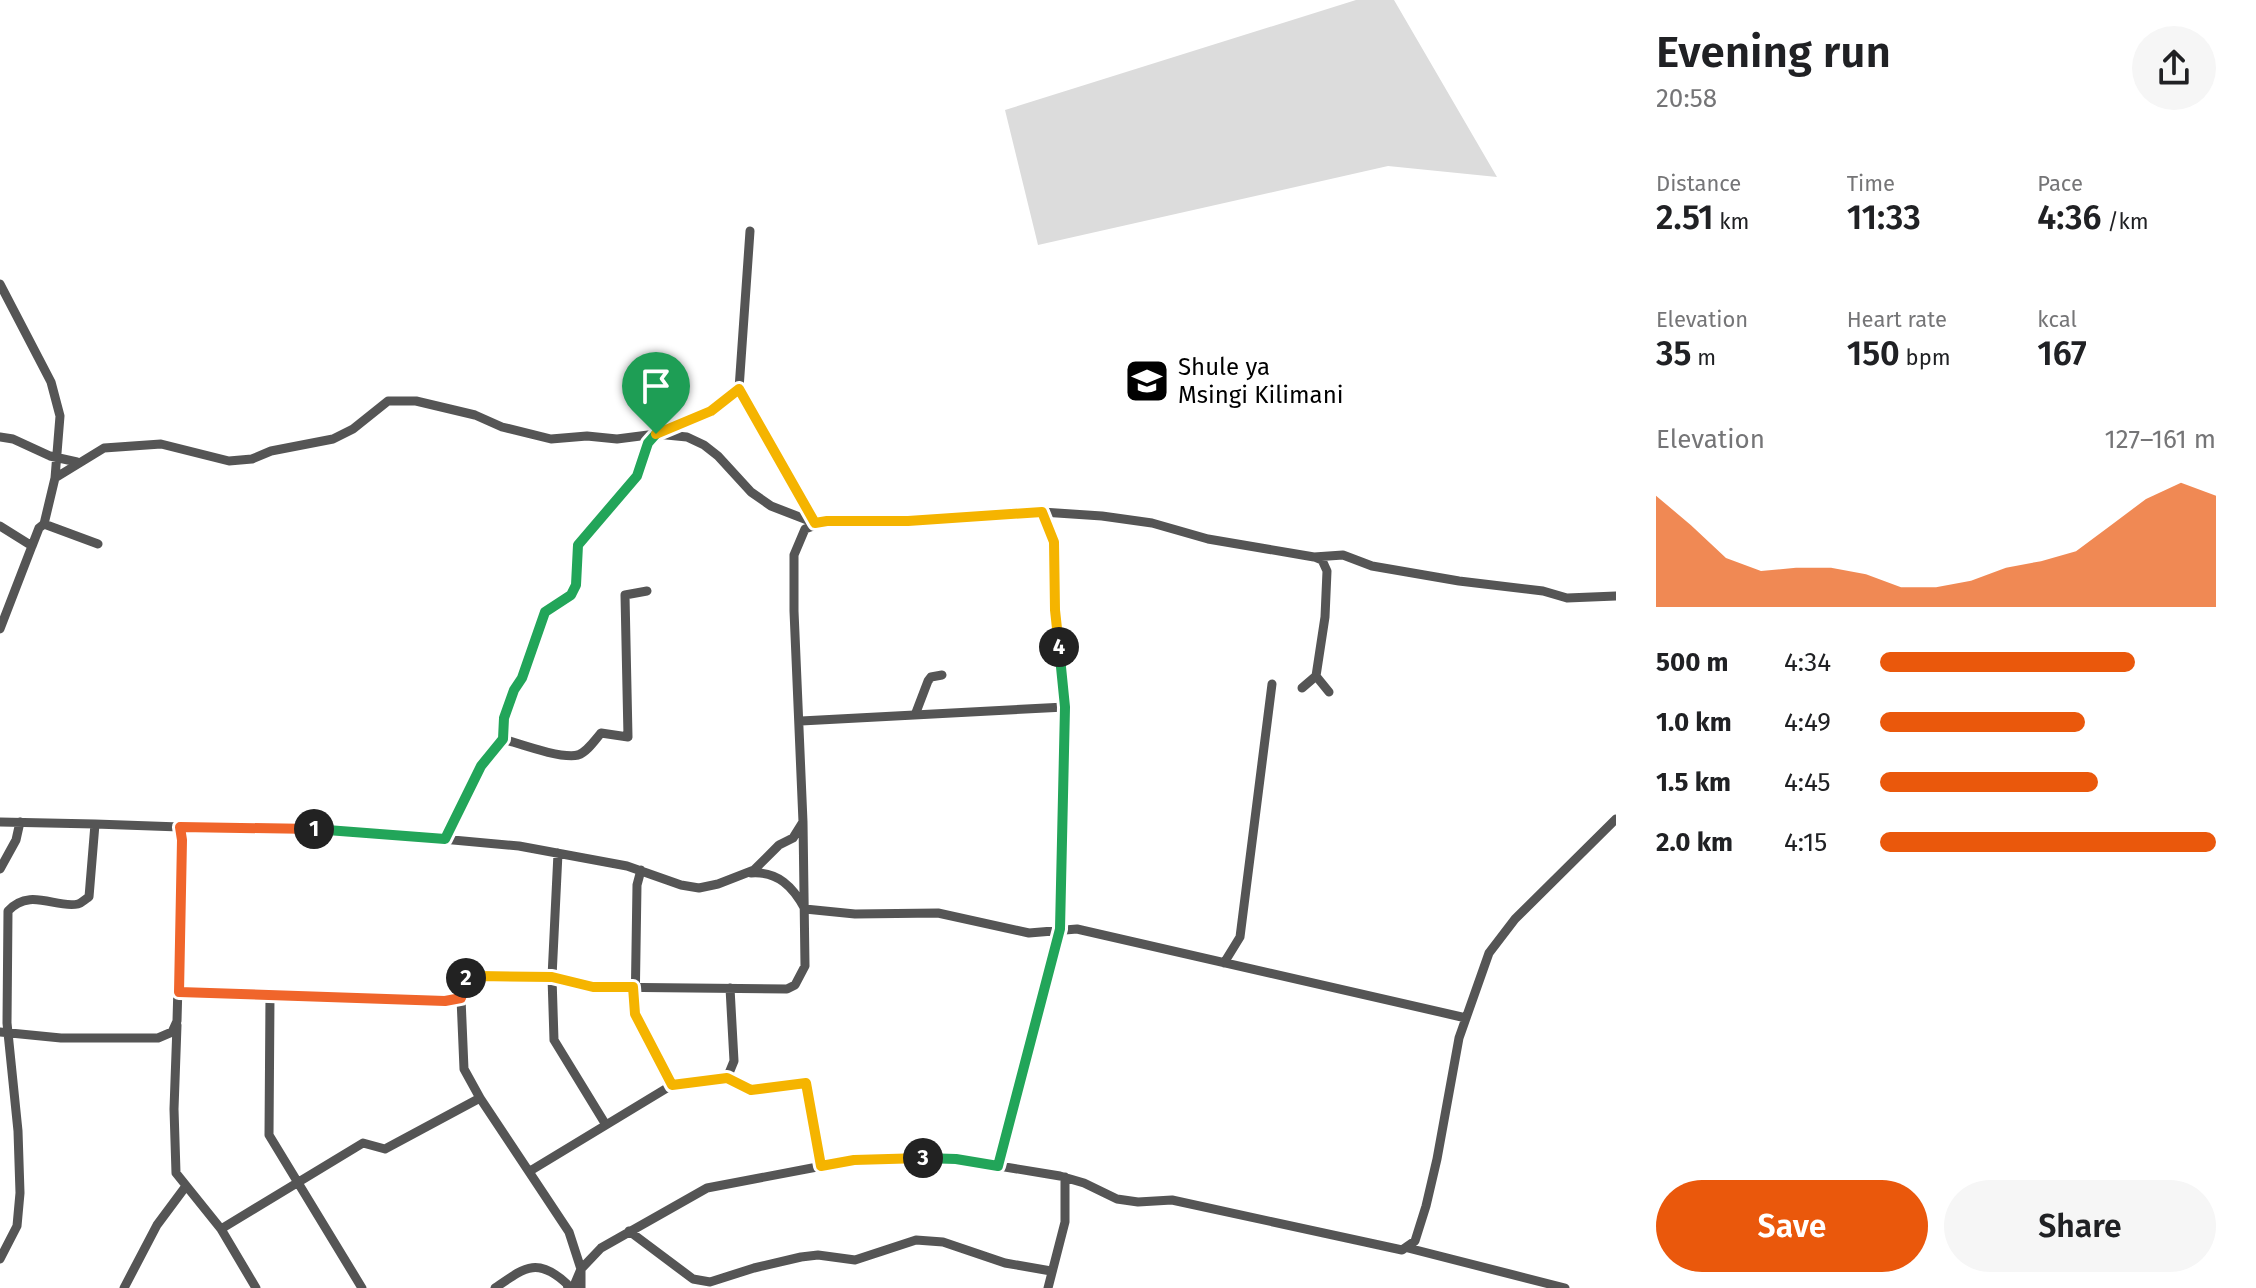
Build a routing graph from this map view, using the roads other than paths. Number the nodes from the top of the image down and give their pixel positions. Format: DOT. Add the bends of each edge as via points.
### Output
graph roads {
  1 [pos="750,231"];
  2 [pos="0,284"];
  3 [pos="739,389"];
  4 [pos="656,434"];
  5 [pos="0,437"];
  6 [pos="57,458"];
  7 [pos="77,462"];
  8 [pos="55,478"];
  9 [pos="1042,512"];
  10 [pos="791,515"];
  11 [pos="815,523"];
  12 [pos="44,524"];
  13 [pos="0,526"];
  14 [pos="800,538"];
  15 [pos="98,544"];
  16 [pos="32,546"];
  17 [pos="1314,557"];
  18 [pos="647,591"];
  19 [pos="1616,596"];
  20 [pos="0,629"];
  21 [pos="942,675"];
  22 [pos="1316,676"];
  23 [pos="1272,684"];
  24 [pos="1302,688"];
  25 [pos="1329,692"];
  26 [pos="1065,707"];
  27 [pos="918,713"];
  28 [pos="801,721"];
  29 [pos="503,739"];
  30 [pos="1616,819"];
  31 [pos="0,822"];
  32 [pos="20,822"];
  33 [pos="803,822"];
  34 [pos="95,824"];
  35 [pos="180,827"];
  36 [pos="445,839"];
  37 [pos="558,853"];
  38 [pos="0,869"];
  39 [pos="641,870"];
  40 [pos="746,874"];
  41 [pos="805,909"];
  42 [pos="1060,929"];
  43 [pos="1224,963"];
  44 [pos="552,977"];
  45 [pos="633,987"];
  46 [pos="730,988"];
  47 [pos="179,992"];
  48 [pos="270,996"];
  49 [pos="461,998"];
  50 [pos="1466,1018"];
  51 [pos="177,1021"];
  52 [pos="4,1032"];
  53 [pos="727,1078"];
  54 [pos="672,1085"];
  55 [pos="480,1098"];
  56 [pos="606,1125"];
  57 [pos="821,1166"];
  58 [pos="998,1166"];
  59 [pos="530,1171"];
  60 [pos="1065,1177"];
  61 [pos="298,1180"];
  62 [pos="186,1186"];
  63 [pos="221,1229"];
  64 [pos="629,1231"];
  65 [pos="1408,1248"];
  66 [pos="0,1259"];
  67 [pos="581,1269"];
  68 [pos="1051,1271"];
  69 [pos="251,1287"];
  70 [pos="124,1288"];
  71 [pos="362,1288"];
  72 [pos="495,1288"];
  73 [pos="570,1288"];
  74 [pos="581,1288"];
  75 [pos="1048,1288"];
  76 [pos="1565,1288"];
  1 -- 3 [label="street"];
  2 -- 6 [label="street" via="51,382 60,416"];
  3 -- 4 [label="street" via="711,411"];
  3 -- 11 [label="street"];
  4 -- 7 [label="street" via="551,439 442,407 388,401 333,439 252,459 229,461 161,444 104,448"];
  4 -- 10 [label="street" via="687,437 704,445 751,492"];
  4 -- 29 [label="street" via="637,476 578,545 576,585 571,595 545,612 504,718"];
  5 -- 6 [label="street"];
  6 -- 7 [label="street"];
  6 -- 8 [label="street"];
  7 -- 8 [label="street"];
  8 -- 12 [label="street"];
  9 -- 11 [label="street"];
  9 -- 17 [label="street" via="1135,519 1208,539"];
  9 -- 26 [label="street" via="1054,542"];
  10 -- 11 [label="street"];
  10 -- 14 [label="street"];
  11 -- 14 [label="street"];
  12 -- 15 [label="street"];
  12 -- 16 [label="street"];
  13 -- 16 [label="street"];
  14 -- 28 [label="street" via="794,555 794,611"];
  16 -- 20 [label="street"];
  17 -- 19 [label="street" via="1343,555 1402,572 1567,598"];
  17 -- 22 [label="street" via="1327,571"];
  18 -- 29 [label="street" via="625,595 628,737 601,733 577,755"];
  21 -- 27 [label="street" via="928,681"];
  22 -- 24 [label="street"];
  22 -- 25 [label="street"];
  23 -- 43 [label="street" via="1240,937"];
  26 -- 27 [label="street"];
  26 -- 42 [label="street"];
  27 -- 28 [label="street"];
  28 -- 33 [label="street"];
  29 -- 36 [label="street" via="481,766"];
  30 -- 50 [label="street" via="1515,919 1489,953"];
  31 -- 32 [label="street"];
  32 -- 34 [label="street"];
  32 -- 38 [label="street"];
  33 -- 40 [label="street" via="793,838"];
  33 -- 41 [label="street"];
  34 -- 35 [label="street"];
  34 -- 52 [label="street" via="89,897 78,904 16,903 8,911"];
  35 -- 36 [label="street" via="344,830"];
  35 -- 47 [label="street"];
  36 -- 37 [label="street"];
  37 -- 39 [label="street"];
  37 -- 44 [label="street"];
  39 -- 40 [label="street" via="699,888"];
  39 -- 45 [label="street"];
  40 -- 41 [label="street" via="787,882"];
  41 -- 42 [label="street" via="938,913 1029,933"];
  41 -- 46 [label="street" via="805,966 795,985"];
  42 -- 43 [label="street"];
  42 -- 58 [label="street"];
  43 -- 50 [label="street"];
  44 -- 45 [label="street" via="593,987"];
  44 -- 49 [label="street" via="466,976"];
  44 -- 56 [label="street" via="554,1040"];
  45 -- 46 [label="street"];
  45 -- 54 [label="street" via="635,1014"];
  46 -- 53 [label="street" via="734,1061"];
  47 -- 48 [label="street"];
  47 -- 51 [label="street"];
  48 -- 49 [label="street"];
  48 -- 61 [label="street" via="269,1135"];
  49 -- 55 [label="street" via="464,1069"];
  50 -- 65 [label="street" via="1426,1206"];
  51 -- 52 [label="street" via="172,1032 158,1038"];
  51 -- 62 [label="street" via="176,1173"];
  52 -- 66 [label="street" via="17,1115 20,1193 17,1226"];
  53 -- 54 [label="street"];
  53 -- 57 [label="street" via="751,1090 806,1083"];
  54 -- 56 [label="street"];
  55 -- 59 [label="street"];
  55 -- 61 [label="street" via="385,1149 363,1143"];
  56 -- 59 [label="street"];
  57 -- 58 [label="street" via="891,1157"];
  57 -- 64 [label="street" via="707,1188"];
  58 -- 60 [label="street"];
  59 -- 67 [label="street" via="569,1232"];
  60 -- 65 [label="street" via="1117,1199 1172,1200 1386,1248"];
  60 -- 68 [label="street" via="1065,1222"];
  61 -- 63 [label="street"];
  61 -- 71 [label="street"];
  62 -- 63 [label="street"];
  62 -- 70 [label="street" via="157,1225"];
  63 -- 69 [label="street"];
  64 -- 67 [label="street" via="601,1248"];
  64 -- 68 [label="street" via="693,1279 710,1282 801,1257 855,1260 916,1240 943,1242 1005,1263"];
  65 -- 76 [label="street"];
  67 -- 73 [label="street"];
  67 -- 74 [label="street"];
  68 -- 75 [label="street"];
  72 -- 73 [label="street" via="525,1268 545,1267"];
}
